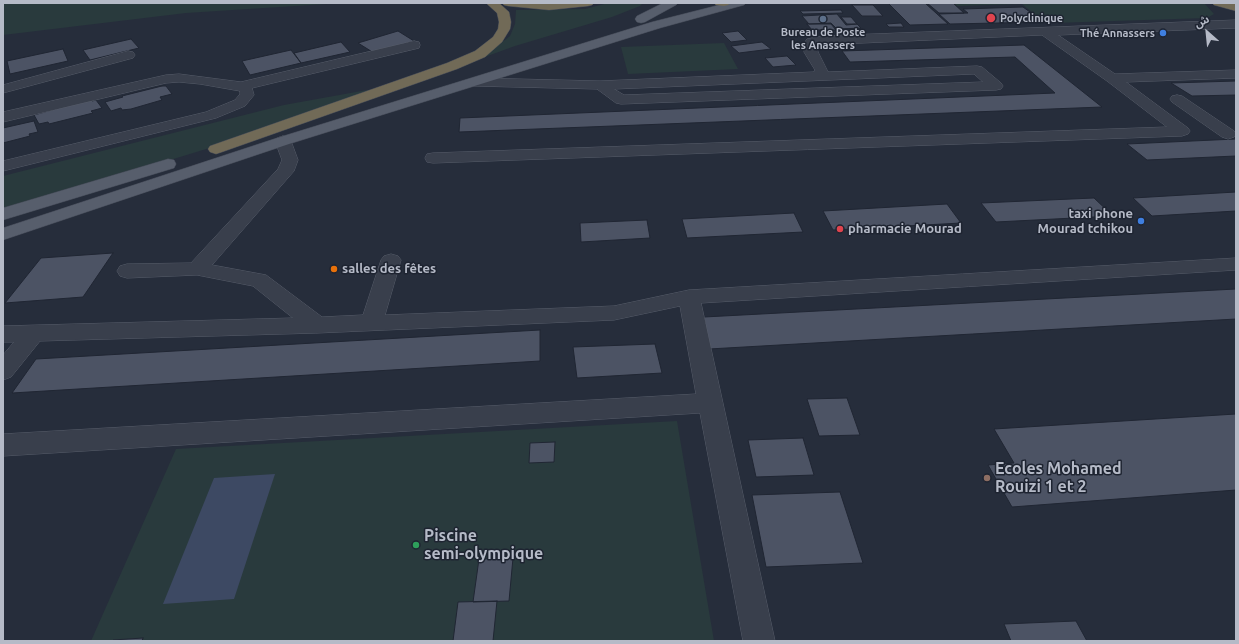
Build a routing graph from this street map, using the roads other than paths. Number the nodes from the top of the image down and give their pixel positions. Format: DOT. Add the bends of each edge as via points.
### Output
graph roads {
  1 [pos="492,3"];
  2 [pos="508,3"];
  3 [pos="588,3"];
  4 [pos="672,3"];
  5 [pos="720,3"];
  6 [pos="724,3"];
  7 [pos="740,3"];
  8 [pos="1218,3"];
  9 [pos="1236,8"];
  10 [pos="1236,24"];
  11 [pos="1044,31"];
  12 [pos="414,45"];
  13 [pos="128,55"];
  14 [pos="1236,74"];
  15 [pos="820,76"];
  16 [pos="1112,78"];
  17 [pos="474,82"];
  18 [pos="600,85"];
  19 [pos="240,86"];
  20 [pos="3,89"];
  21 [pos="1177,99"];
  22 [pos="3,117"];
  23 [pos="1191,133"];
  24 [pos="1232,134"];
  25 [pos="283,141"];
  26 [pos="216,149"];
  27 [pos="433,158"];
  28 [pos="3,166"];
  29 [pos="3,214"];
  30 [pos="3,234"];
  31 [pos="391,260"];
  32 [pos="1236,264"];
  33 [pos="197,269"];
  34 [pos="127,271"];
  35 [pos="689,297"];
  36 [pos="372,322"];
  37 [pos="317,325"];
  38 [pos="3,334"];
  39 [pos="34,334"];
  40 [pos="3,371"];
  41 [pos="710,403"];
  42 [pos="3,445"];
  43 [pos="759,641"];
  1 -- 26 [label="highway" via="503,12 504,29 498,39 480,54"];
  2 -- 3 [label="highway" via="549,6"];
  4 -- 26 [label="main road" via="638,20"];
  5 -- 6 [label="highway"];
  7 -- 17 [label="main road" via="656,25"];
  8 -- 9 [label="highway"];
  10 -- 11 [label="street"];
  11 -- 15 [label="street" via="811,42 812,52 822,70"];
  11 -- 16 [label="street"];
  12 -- 19 [label="street"];
  13 -- 20 [label="street"];
  14 -- 16 [label="street"];
  15 -- 18 [label="street"];
  15 -- 18 [label="street" via="977,70 996,86 621,100"];
  16 -- 23 [label="street"];
  17 -- 18 [label="street"];
  17 -- 25 [label="main road"];
  19 -- 22 [label="street" via="190,78 166,79"];
  19 -- 28 [label="street" via="247,91 245,99 211,115"];
  21 -- 24 [label="street"];
  23 -- 24 [label="street"];
  23 -- 27 [label="street"];
  25 -- 30 [label="main road"];
  25 -- 33 [label="street" via="290,160 286,171"];
  26 -- 29 [label="main road"];
  31 -- 36 [label="street"];
  32 -- 35 [label="street"];
  33 -- 34 [label="street"];
  33 -- 37 [label="street" via="259,280"];
  35 -- 36 [label="street" via="614,313"];
  35 -- 41 [label="street"];
  36 -- 37 [label="street"];
  37 -- 39 [label="street"];
  38 -- 39 [label="street"];
  39 -- 40 [label="street"];
  41 -- 42 [label="street"];
  41 -- 43 [label="street"];
}
